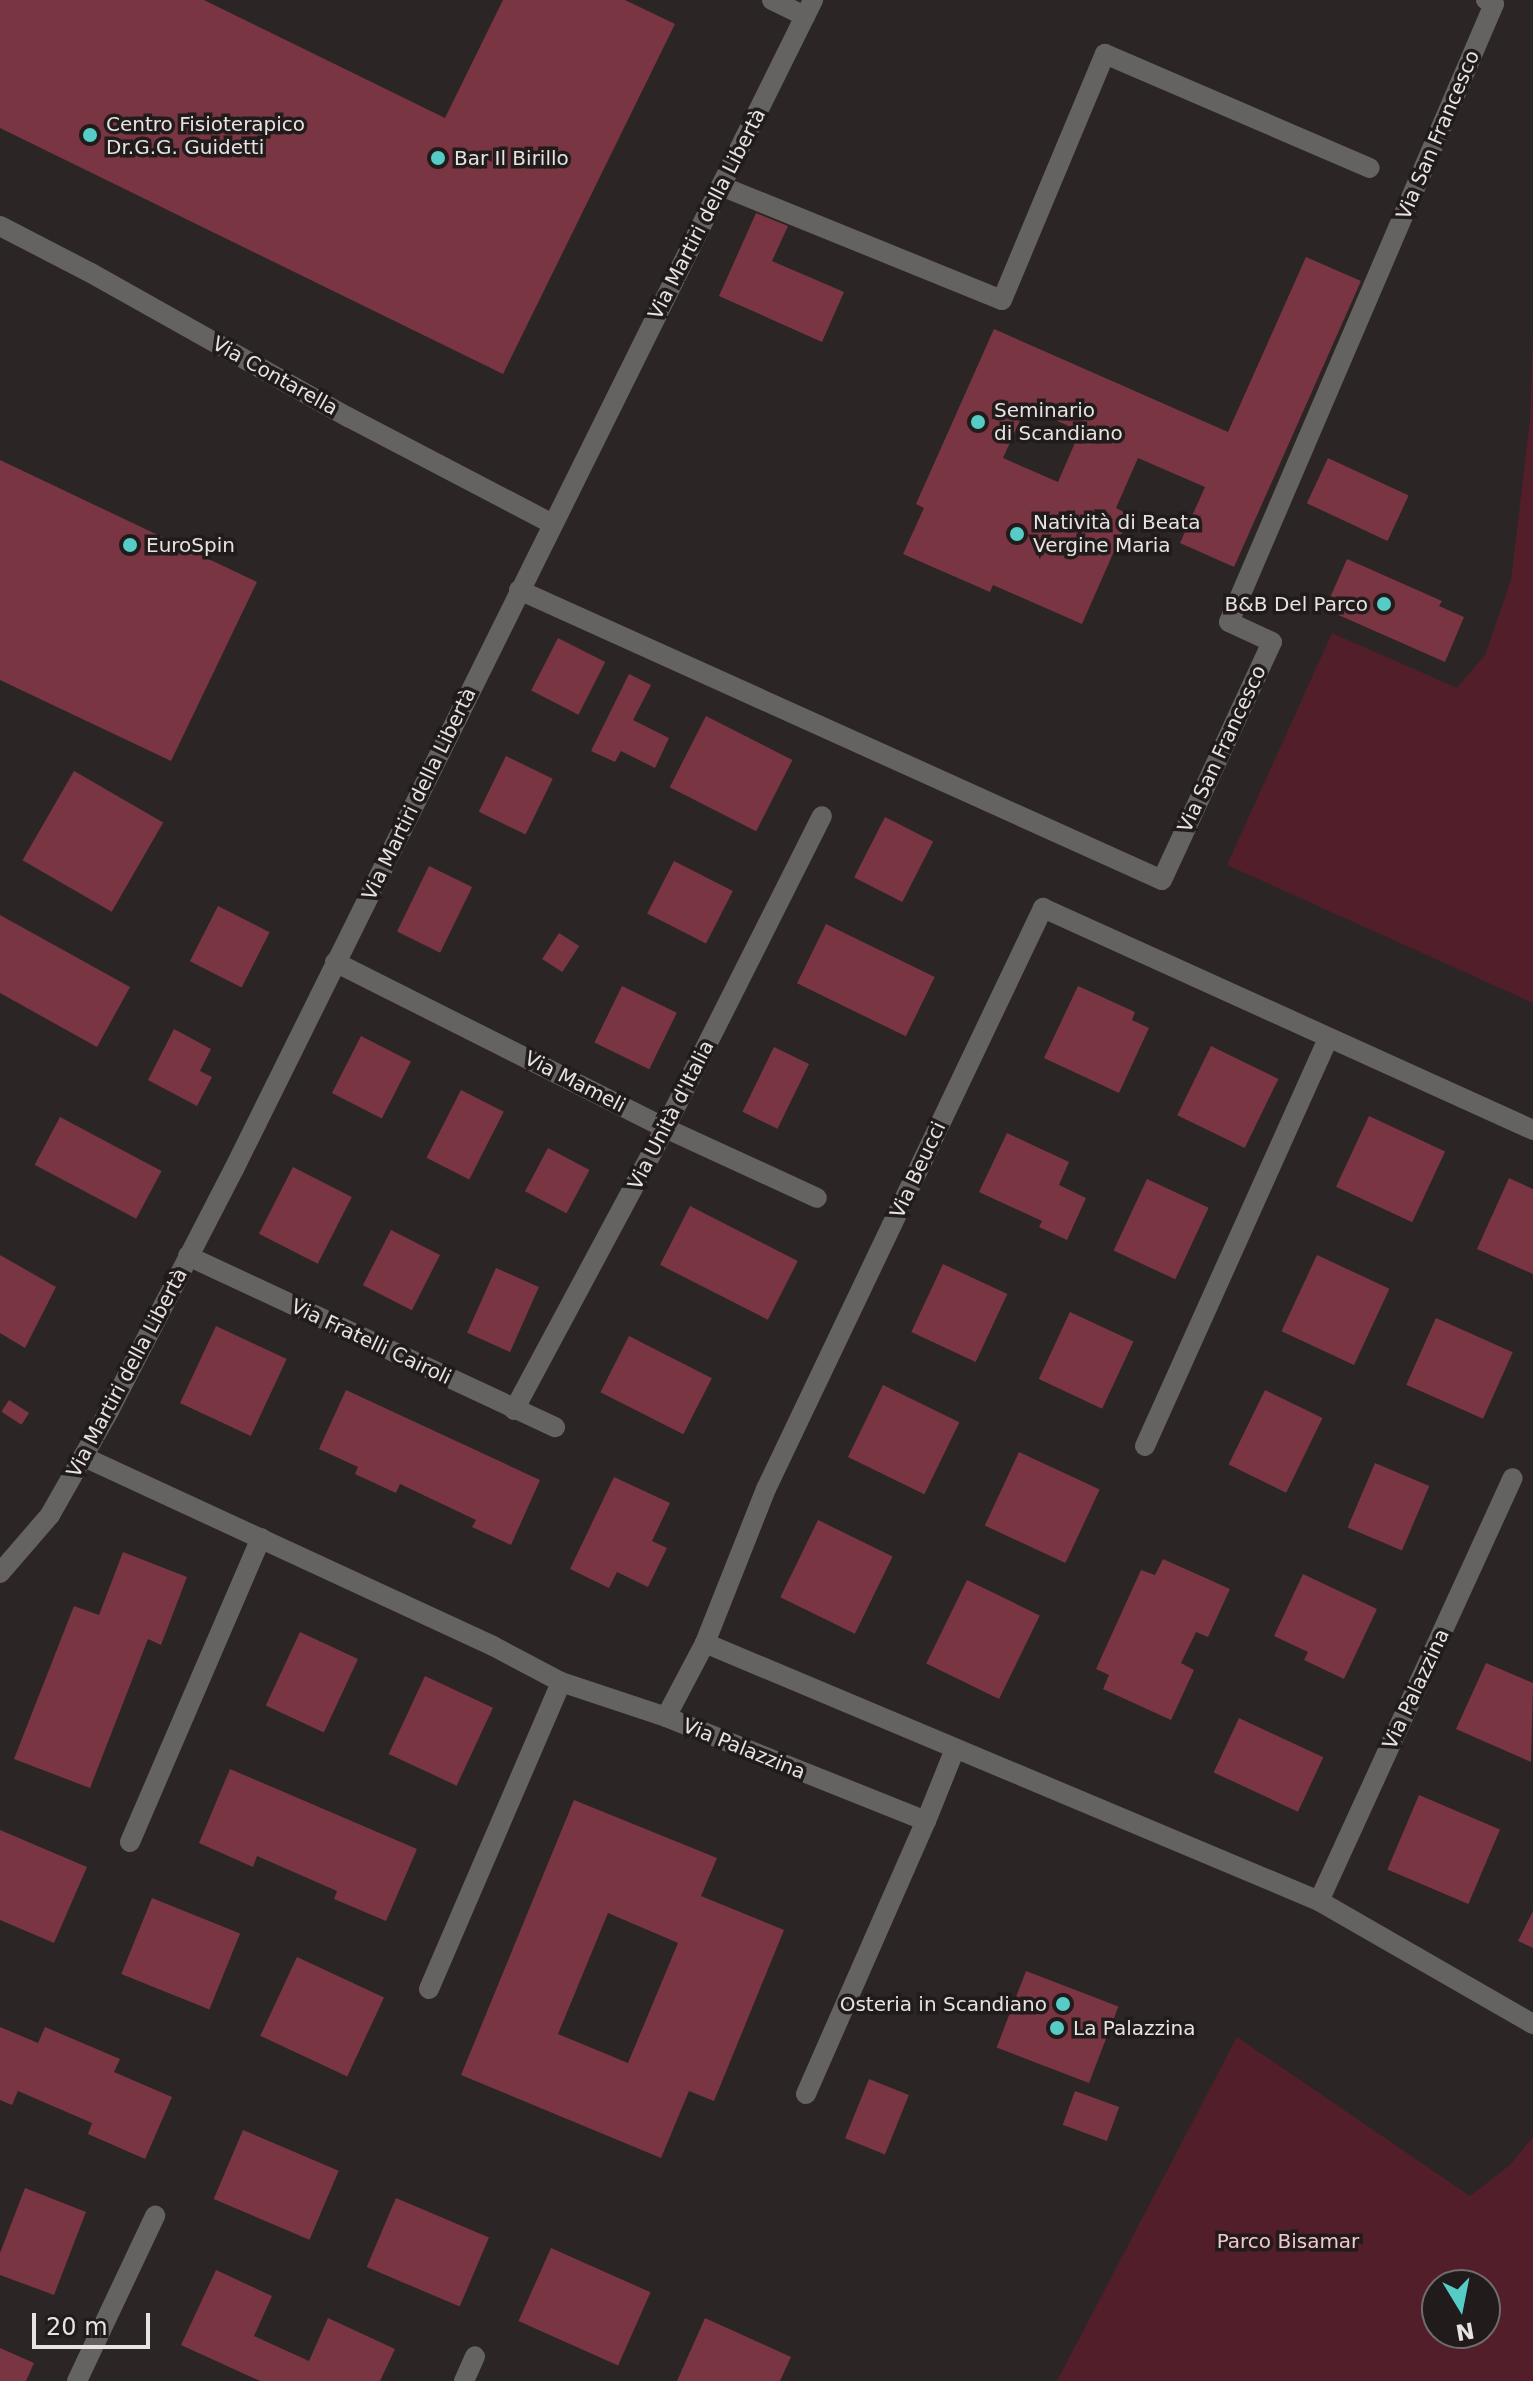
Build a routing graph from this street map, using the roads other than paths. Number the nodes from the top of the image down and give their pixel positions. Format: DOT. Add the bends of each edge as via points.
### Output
graph roads {
  1 [pos="772,0"];
  2 [pos="1486,0"];
  3 [pos="809,8"];
  4 [pos="1370,168"];
  5 [pos="721,186"];
  6 [pos="0,226"];
  7 [pos="551,523"];
  8 [pos="519,590"];
  9 [pos="822,816"];
  10 [pos="335,962"];
  11 [pos="1328,1039"];
  12 [pos="665,1128"];
  13 [pos="1533,1130"];
  14 [pos="817,1198"];
  15 [pos="188,1256"];
  16 [pos="514,1410"];
  17 [pos="555,1427"];
  18 [pos="1145,1446"];
  19 [pos="84,1457"];
  20 [pos="1513,1478"];
  21 [pos="261,1538"];
  22 [pos="0,1573"];
  23 [pos="705,1643"];
  24 [pos="561,1682"];
  25 [pos="666,1717"];
  26 [pos="955,1749"];
  27 [pos="926,1821"];
  28 [pos="130,1842"];
  29 [pos="1319,1901"];
  30 [pos="429,1989"];
  31 [pos="1533,2024"];
  32 [pos="806,2094"];
  33 [pos="155,2216"];
  34 [pos="475,2356"];
  35 [pos="77,2381"];
  36 [pos="464,2381"];
  1 -- 3 [label="street"];
  2 -- 8 [label="street, Via San Francesco" via="1494,4 1229,622 1272,642 1162,880"];
  3 -- 5 [label="street, Via Martiri della Libertà"];
  4 -- 5 [label="street" via="1105,54 1002,300"];
  5 -- 7 [label="street, Via Martiri della Libertà"];
  6 -- 7 [label="street, Via Contarella"];
  7 -- 8 [label="street, Via Martiri della Libertà"];
  8 -- 10 [label="street, Via Martiri della Libertà"];
  9 -- 12 [label="street, Via Unità d'Italia"];
  10 -- 12 [label="street, Via Mameli"];
  10 -- 15 [label="street, Via Martiri della Libertà"];
  11 -- 13 [label="street, Via Beucci"];
  11 -- 18 [label="street"];
  11 -- 23 [label="street, Via Beucci" via="1043,908 766,1489"];
  12 -- 14 [label="street, Via Mameli"];
  12 -- 16 [label="street, Via Unità d'Italia"];
  15 -- 16 [label="street, Via Fratelli Cairoli"];
  15 -- 19 [label="street, Via Martiri della Libertà"];
  16 -- 17 [label="street, Via Fratelli Cairoli"];
  19 -- 21 [label="street, Via Palazzina"];
  19 -- 22 [label="street, Via Martiri della Libertà" via="50,1515"];
  20 -- 29 [label="street, Via Palazzina"];
  21 -- 24 [label="street, Via Palazzina"];
  21 -- 28 [label="street"];
  23 -- 25 [label="street, Via Beucci"];
  23 -- 26 [label="street"];
  24 -- 25 [label="street, Via Palazzina"];
  24 -- 30 [label="street"];
  25 -- 27 [label="street, Via Palazzina"];
  26 -- 27 [label="street"];
  26 -- 29 [label="street"];
  27 -- 32 [label="street"];
  29 -- 31 [label="street"];
  33 -- 35 [label="street"];
  34 -- 36 [label="street"];
}
